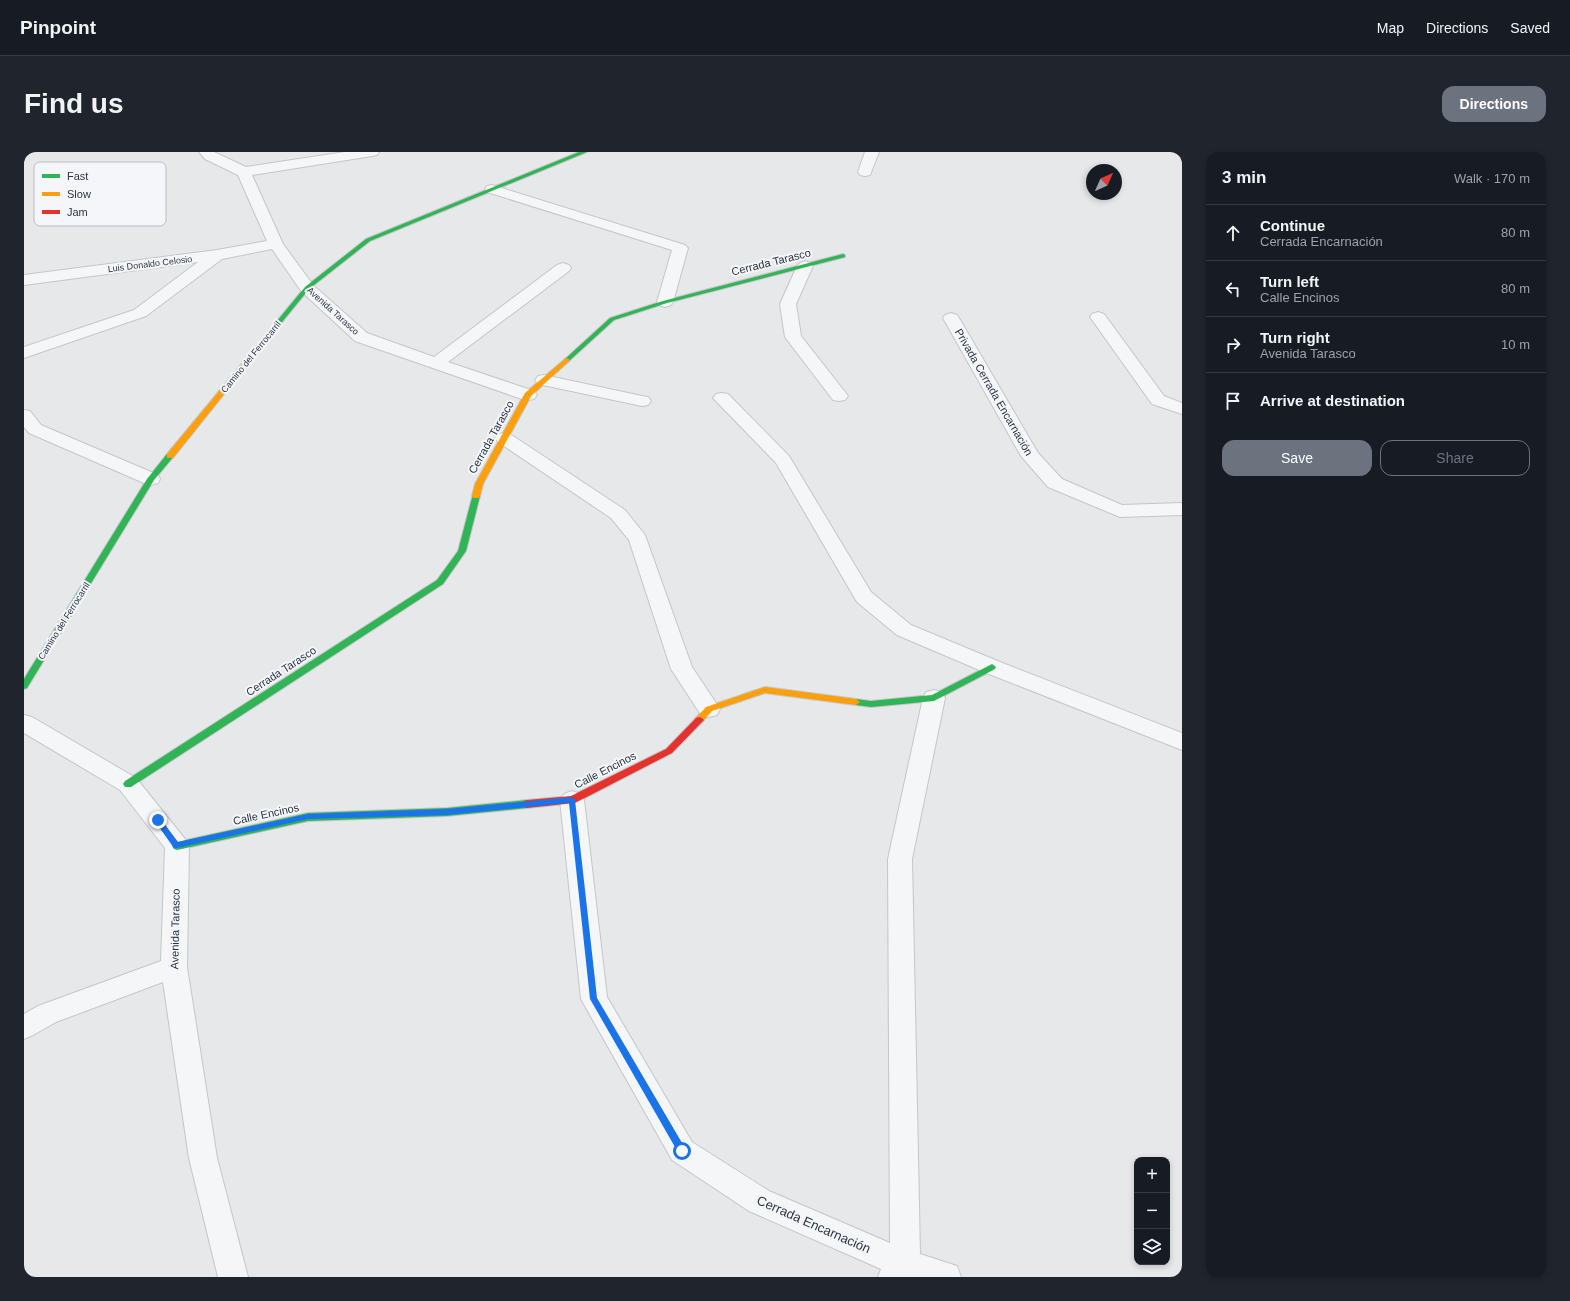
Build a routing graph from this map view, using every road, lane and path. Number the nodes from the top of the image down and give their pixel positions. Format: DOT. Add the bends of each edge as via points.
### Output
graph roads {
  1 [pos="206,152"];
  2 [pos="372,152"];
  3 [pos="584,152"];
  4 [pos="872,152"];
  5 [pos="244,172"];
  6 [pos="866,172"];
  7 [pos="492,189"];
  8 [pos="276,244"];
  9 [pos="217,255"];
  10 [pos="843,256"];
  11 [pos="805,266"];
  12 [pos="563,268"];
  13 [pos="24,280"];
  14 [pos="307,288"];
  15 [pos="665,302"];
  16 [pos="1098,317"];
  17 [pos="952,318"];
  18 [pos="24,353"];
  19 [pos="436,363"];
  20 [pos="544,380"];
  21 [pos="528,395"];
  22 [pos="839,396"];
  23 [pos="722,398"];
  24 [pos="642,401"];
  25 [pos="1182,409"];
  26 [pos="24,415"];
  27 [pos="504,438"];
  28 [pos="151,480"];
  29 [pos="1182,509"];
  30 [pos="992,667"];
  31 [pos="24,686"];
  32 [pos="934,698"];
  33 [pos="709,709"];
  34 [pos="24,723"];
  35 [pos="1182,742"];
  36 [pos="128,784"];
  37 [pos="572,800"];
  38 [pos="177,846"];
  39 [pos="174,967"];
  40 [pos="24,1027"];
  41 [pos="899,1270"];
  42 [pos="233,1277"];
  43 [pos="946,1277"];
  1 -- 5 [label="street"];
  2 -- 5 [label="street"];
  3 -- 7 [label="street, Camino del Ferrocarril"];
  4 -- 6 [label="street"];
  5 -- 8 [label="street, Avenida Tarasco"];
  7 -- 14 [label="street, Camino del Ferrocarril" via="368,240"];
  7 -- 15 [label="street" via="680,248"];
  8 -- 9 [label="street, Luis Donaldo Celosio"];
  8 -- 14 [label="street, Avenida Tarasco"];
  9 -- 13 [label="street, Luis Donaldo Celosio"];
  9 -- 18 [label="street" via="140,313"];
  10 -- 11 [label="street, Cerrada Tarasco"];
  11 -- 15 [label="street, Cerrada Tarasco"];
  11 -- 22 [label="street" via="788,304 793,337"];
  12 -- 19 [label="street"];
  14 -- 19 [label="street, Avenida Tarasco" via="362,337"];
  14 -- 28 [label="street, Camino del Ferrocarril"];
  15 -- 20 [label="street, Cerrada Tarasco" via="612,319"];
  16 -- 25 [label="street" via="1158,400"];
  17 -- 29 [label="street, Privada Cerrada Encarnación" via="1030,456 1055,484 1120,511"];
  19 -- 21 [label="street, Avenida Tarasco"];
  20 -- 21 [label="street, Cerrada Tarasco"];
  20 -- 24 [label="street"];
  21 -- 27 [label="street, Cerrada Tarasco"];
  23 -- 30 [label="street" via="783,460 864,597 904,630"];
  26 -- 28 [label="street" via="35,429"];
  27 -- 33 [label="street" via="618,514 638,539 682,669"];
  27 -- 36 [label="street, Cerrada Tarasco" via="479,484 462,551 440,582"];
  28 -- 31 [label="street, Camino del Ferrocarril"];
  30 -- 32 [label="street, Calle Encinos"];
  30 -- 35 [label="street"];
  32 -- 33 [label="street, Calle Encinos" via="871,704 765,690"];
  32 -- 41 [label="street" via="900,859"];
  33 -- 37 [label="street, Calle Encinos" via="669,751"];
  34 -- 36 [label="street"];
  36 -- 38 [label="street"];
  37 -- 38 [label="street, Calle Encinos" via="447,812 308,817"];
  37 -- 41 [label="street, Cerrada Encarnación" via="594,999 682,1151 759,1201"];
  38 -- 39 [label="street, Avenida Tarasco"];
  39 -- 40 [label="street" via="47,1014"];
  39 -- 42 [label="street, Avenida Tarasco" via="203,1158"];
  41 -- 43 [label="street, Cerrada Encarnación"];
}
